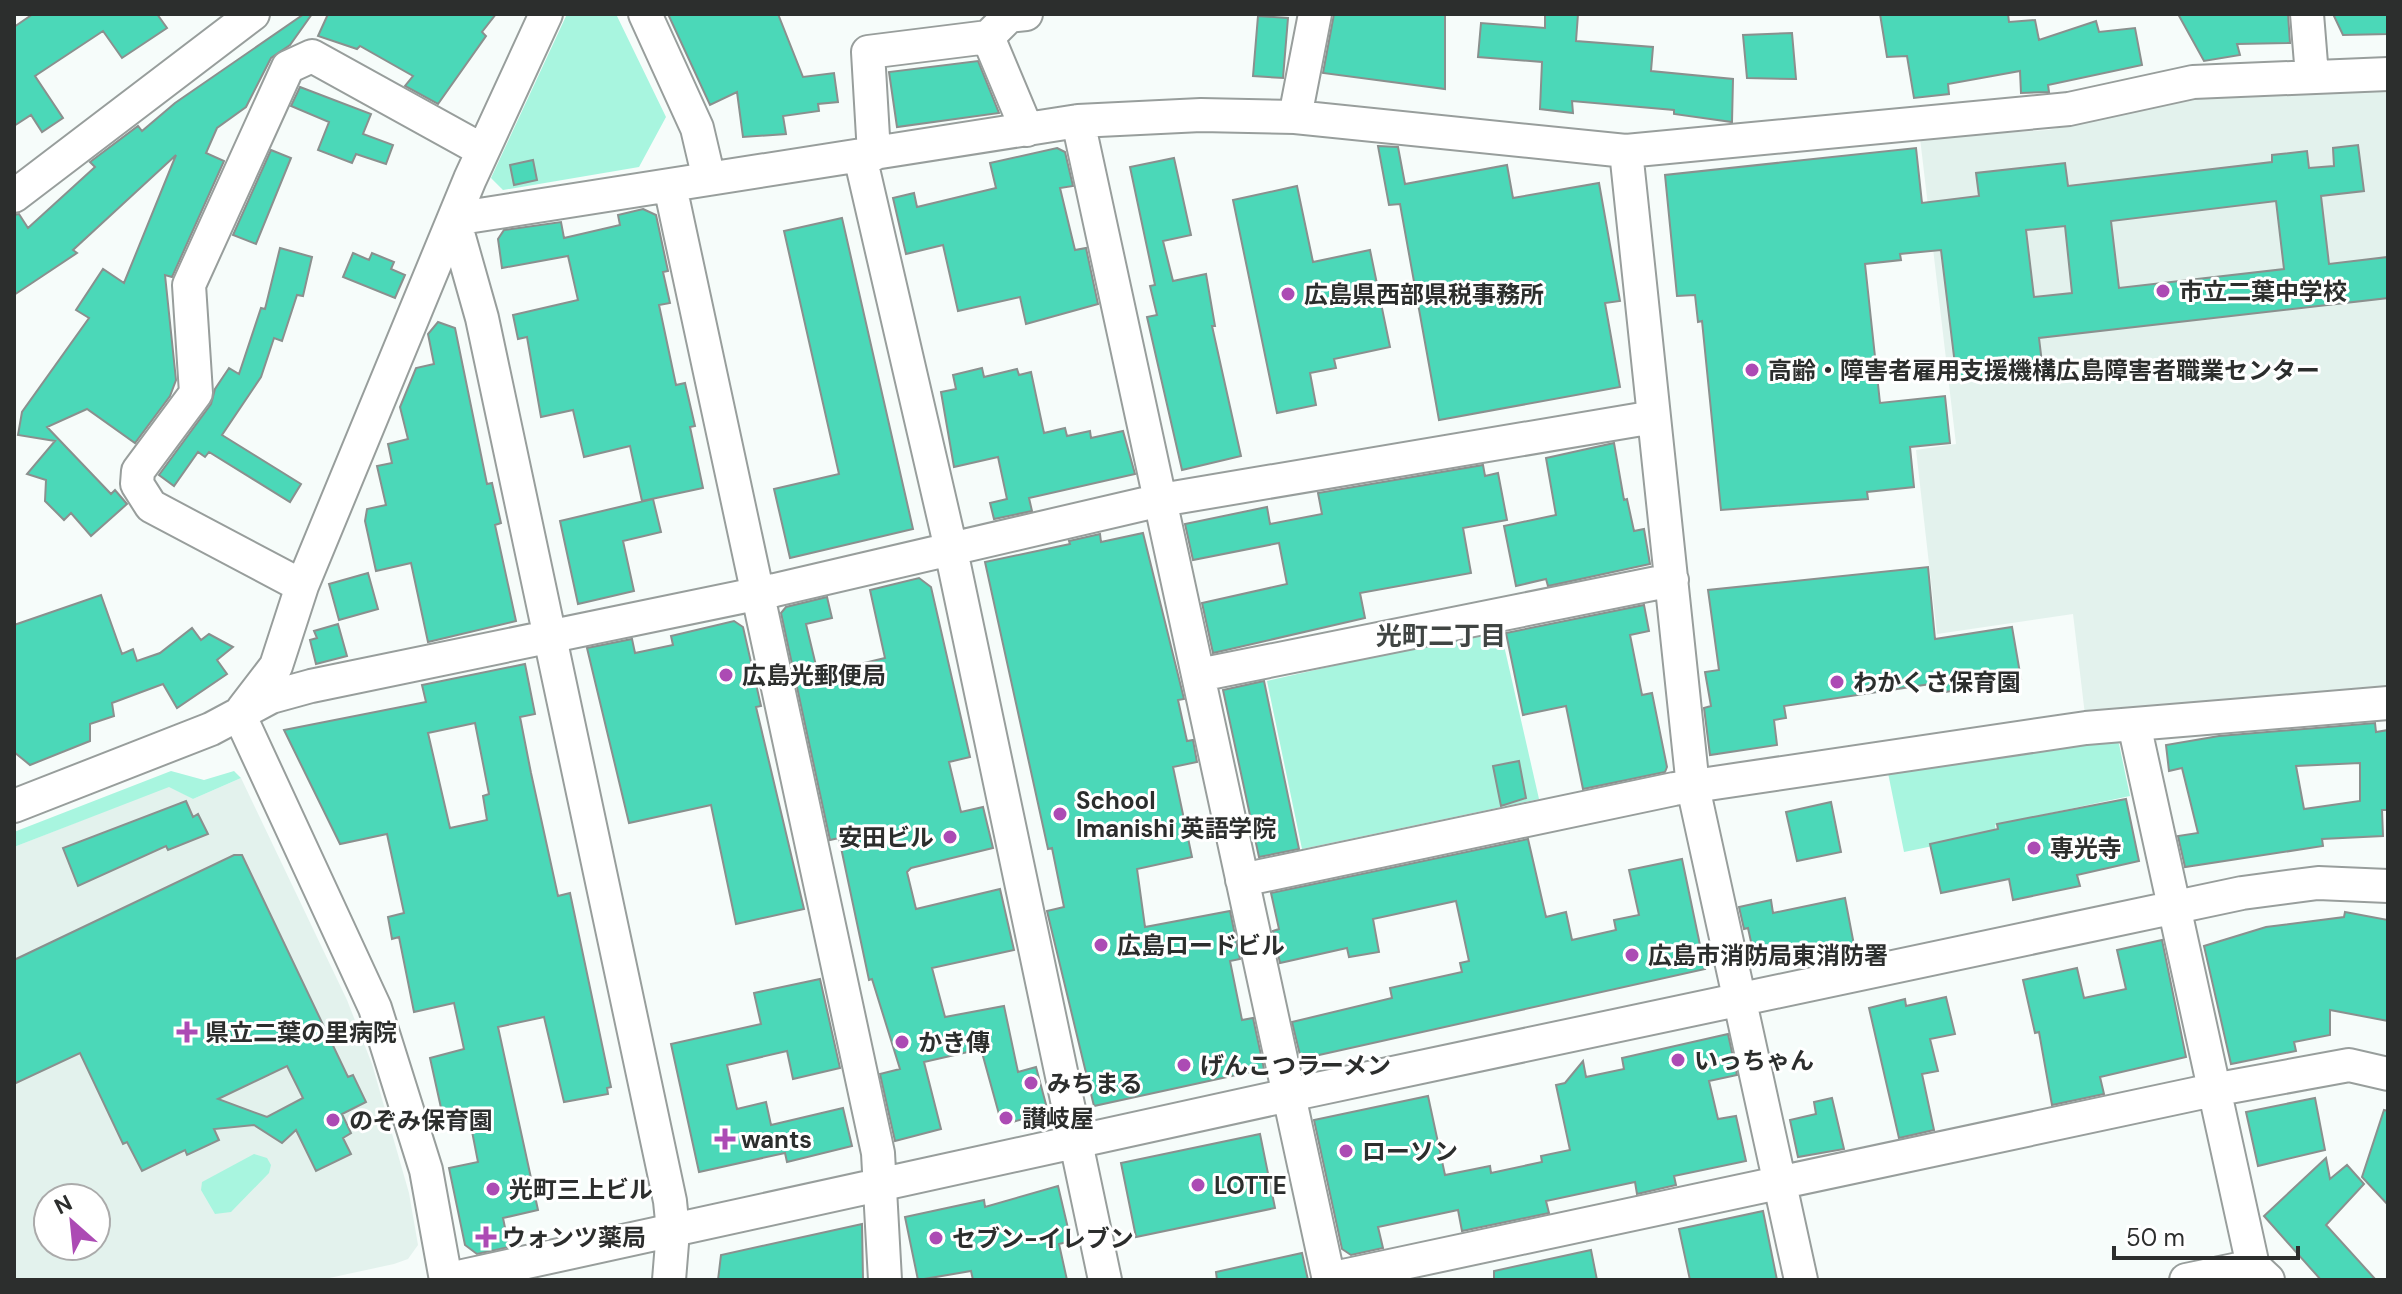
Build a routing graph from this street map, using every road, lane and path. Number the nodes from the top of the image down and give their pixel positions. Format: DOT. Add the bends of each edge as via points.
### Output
graph roads {
  1 [pos="253,14"];
  2 [pos="546,14"];
  3 [pos="645,14"];
  4 [pos="1026,14"];
  5 [pos="1315,14"];
  6 [pos="2307,14"];
  7 [pos="988,37"];
  8 [pos="2388,74"];
  9 [pos="2312,76"];
  10 [pos="1295,117"];
  11 [pos="1078,121"];
  12 [pos="1027,130"];
  13 [pos="482,150"];
  14 [pos="1626,151"];
  15 [pos="867,155"];
  16 [pos="709,179"];
  17 [pos="670,186"];
  18 [pos="14,196"];
  19 [pos="454,219"];
  20 [pos="1654,417"];
  21 [pos="1161,500"];
  22 [pos="951,549"];
  23 [pos="1672,580"];
  24 [pos="302,586"];
  25 [pos="758,593"];
  26 [pos="550,635"];
  27 [pos="1199,675"];
  28 [pos="2388,703"];
  29 [pos="239,714"];
  30 [pos="2134,724"];
  31 [pos="1693,787"];
  32 [pos="14,806"];
  33 [pos="2388,873"];
  34 [pos="1242,880"];
  35 [pos="2318,883"];
  36 [pos="2388,886"];
  37 [pos="2174,908"];
  38 [pos="1739,1002"];
  39 [pos="2388,1074"];
  40 [pos="2213,1090"];
  41 [pos="1289,1095"];
  42 [pos="1076,1144"];
  43 [pos="1782,1183"];
  44 [pos="881,1185"];
  45 [pos="673,1231"];
  46 [pos="2261,1273"];
  47 [pos="1329,1279"];
  48 [pos="446,1280"];
  49 [pos="669,1280"];
  50 [pos="885,1280"];
  51 [pos="1105,1280"];
  52 [pos="1801,1280"];
  53 [pos="2186,1280"];
  1 -- 18 [label="street"];
  2 -- 13 [label="street"];
  3 -- 16 [label="street" via="697,128"];
  4 -- 7 [label="street" via="1009,16"];
  5 -- 10 [label="street"];
  6 -- 9 [label="street"];
  7 -- 12 [label="street"];
  7 -- 15 [label="street" via="868,52"];
  8 -- 9 [label="street"];
  9 -- 14 [label="street" via="2193,82 2069,109"];
  10 -- 11 [label="street"];
  10 -- 14 [label="street"];
  11 -- 12 [label="street"];
  11 -- 21 [label="street"];
  12 -- 15 [label="street"];
  13 -- 19 [label="street"];
  13 -- 24 [label="street" via="312,56 288,67 189,285 196,393 138,471 137,484 151,506"];
  14 -- 20 [label="street"];
  15 -- 16 [label="street"];
  15 -- 22 [label="street"];
  16 -- 17 [label="street"];
  17 -- 19 [label="street"];
  17 -- 25 [label="street"];
  19 -- 24 [label="street"];
  19 -- 26 [label="street" via="482,318"];
  20 -- 21 [label="street"];
  20 -- 23 [label="street"];
  21 -- 22 [label="street"];
  21 -- 27 [label="street"];
  22 -- 25 [label="street"];
  22 -- 42 [label="street"];
  23 -- 27 [label="street"];
  23 -- 31 [label="street"];
  24 -- 29 [label="street" via="276,666"];
  25 -- 26 [label="street"];
  25 -- 44 [label="street"];
  26 -- 29 [label="street" via="311,686 271,697"];
  26 -- 45 [label="street"];
  27 -- 34 [label="street"];
  28 -- 30 [label="street"];
  29 -- 32 [label="street"];
  29 -- 48 [label="street" via="375,1008 426,1170"];
  30 -- 31 [label="street"];
  30 -- 37 [label="street"];
  31 -- 34 [label="street"];
  31 -- 38 [label="street"];
  33 -- 35 [label="street"];
  34 -- 41 [label="street"];
  35 -- 36 [label="street"];
  35 -- 37 [label="street"];
  37 -- 38 [label="street"];
  37 -- 40 [label="street"];
  38 -- 41 [label="street"];
  38 -- 43 [label="street"];
  39 -- 40 [label="street" via="2349,1065"];
  40 -- 43 [label="street"];
  40 -- 46 [label="street"];
  41 -- 42 [label="street"];
  41 -- 47 [label="street"];
  42 -- 44 [label="street"];
  42 -- 51 [label="street"];
  43 -- 47 [label="street"];
  43 -- 52 [label="street"];
  44 -- 45 [label="street"];
  44 -- 50 [label="street"];
  45 -- 48 [label="street"];
  45 -- 49 [label="street"];
  46 -- 53 [label="street"];
}
